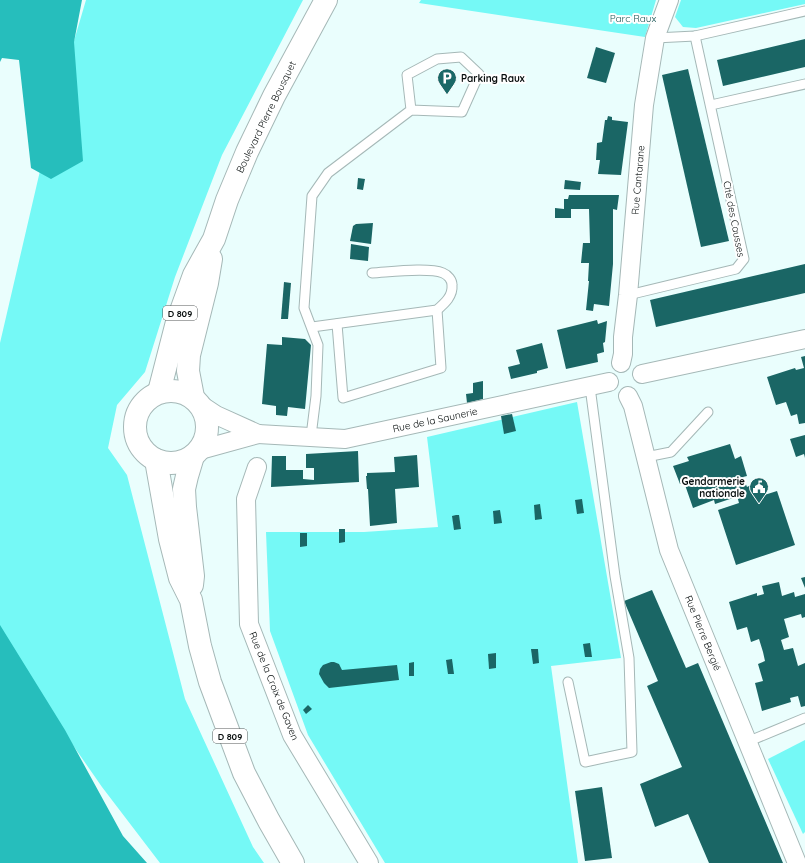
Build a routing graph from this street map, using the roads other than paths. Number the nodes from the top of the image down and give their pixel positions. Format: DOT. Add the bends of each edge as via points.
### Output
graph roads {
  1 [pos="326,0"];
  2 [pos="669,0"];
  3 [pos="805,11"];
  4 [pos="695,36"];
  5 [pos="655,38"];
  6 [pos="805,84"];
  7 [pos="711,105"];
  8 [pos="411,110"];
  9 [pos="214,239"];
  10 [pos="372,273"];
  11 [pos="628,295"];
  12 [pos="437,310"];
  13 [pos="337,324"];
  14 [pos="312,327"];
  15 [pos="805,339"];
  16 [pos="621,363"];
  17 [pos="642,374"];
  18 [pos="609,382"];
  19 [pos="590,386"];
  20 [pos="159,392"];
  21 [pos="628,396"];
  22 [pos="197,401"];
  23 [pos="708,412"];
  24 [pos="258,434"];
  25 [pos="312,436"];
  26 [pos="197,453"];
  27 [pos="646,457"];
  28 [pos="156,460"];
  29 [pos="257,467"];
  30 [pos="191,600"];
  31 [pos="568,682"];
  32 [pos="805,718"];
  33 [pos="747,742"];
  34 [pos="293,863"];
  35 [pos="369,863"];
  36 [pos="797,863"];
  1 -- 9 [label="main road, Boulevard Pierre Bousquet / D 809" via="250,145"];
  2 -- 5 [label="street, Rue Cantarane"];
  3 -- 4 [label="lane"];
  4 -- 5 [label="lane"];
  4 -- 7 [label="lane, Cité des Causses"];
  5 -- 11 [label="street, Rue Cantarane" via="644,105"];
  6 -- 7 [label="lane"];
  7 -- 11 [label="lane, Cité des Causses" via="744,259 736,269"];
  8 -- 8 [label="lane" via="462,112 479,74 461,57 437,59 407,74"];
  8 -- 14 [label="lane" via="328,174 312,196 304,308"];
  9 -- 20 [label="main road, Boulevard Pierre Bousquet / D 809" via="194,275 177,322"];
  9 -- 22 [label="main road, Boulevard Pierre Bousquet / D 809" via="207,283 189,355 188,371"];
  10 -- 12 [label="lane" via="431,270 445,274 452,281 453,289 448,299"];
  11 -- 16 [label="street, Rue Cantarane"];
  12 -- 13 [label="lane"];
  12 -- 13 [label="lane" via="441,368 343,398"];
  13 -- 14 [label="lane"];
  14 -- 25 [label="lane" via="318,345"];
  15 -- 17 [label="street"];
  16 -- 17 [label="street" via="632,363"];
  16 -- 18 [label="street" via="613,368"];
  17 -- 21 [label="street" via="642,386"];
  18 -- 19 [label="street, Rue de la Saunerie"];
  18 -- 21 [label="street" via="614,391"];
  19 -- 25 [label="street, Rue de la Saunerie" via="346,439"];
  19 -- 31 [label="lane" via="615,576 629,658 632,752 585,762"];
  20 -- 22 [label="main road" via="182,392"];
  20 -- 28 [label="main road" via="148,398 135,419 138,443"];
  21 -- 27 [label="street, Rue Pierre Bergié"];
  22 -- 24 [label="street, Rue de la Saunerie" via="216,415"];
  22 -- 26 [label="main road" via="206,415 208,427 206,439"];
  23 -- 27 [label="lane" via="671,452"];
  24 -- 25 [label="street, Rue de la Saunerie"];
  24 -- 26 [label="street, Rue de la Saunerie"];
  26 -- 28 [label="main road" via="175,463"];
  26 -- 30 [label="main road, D 809" via="184,489 193,576"];
  27 -- 33 [label="street, Rue Pierre Bergié" via="669,550"];
  28 -- 30 [label="main road, D 809" via="170,539 180,578"];
  29 -- 35 [label="street, Rue de la Croix de Gaven" via="246,499 250,624 292,735"];
  30 -- 34 [label="main road, D 809" via="210,682 244,774"];
  32 -- 33 [label="lane"];
  33 -- 36 [label="street, Rue Pierre Bergié"];
}
